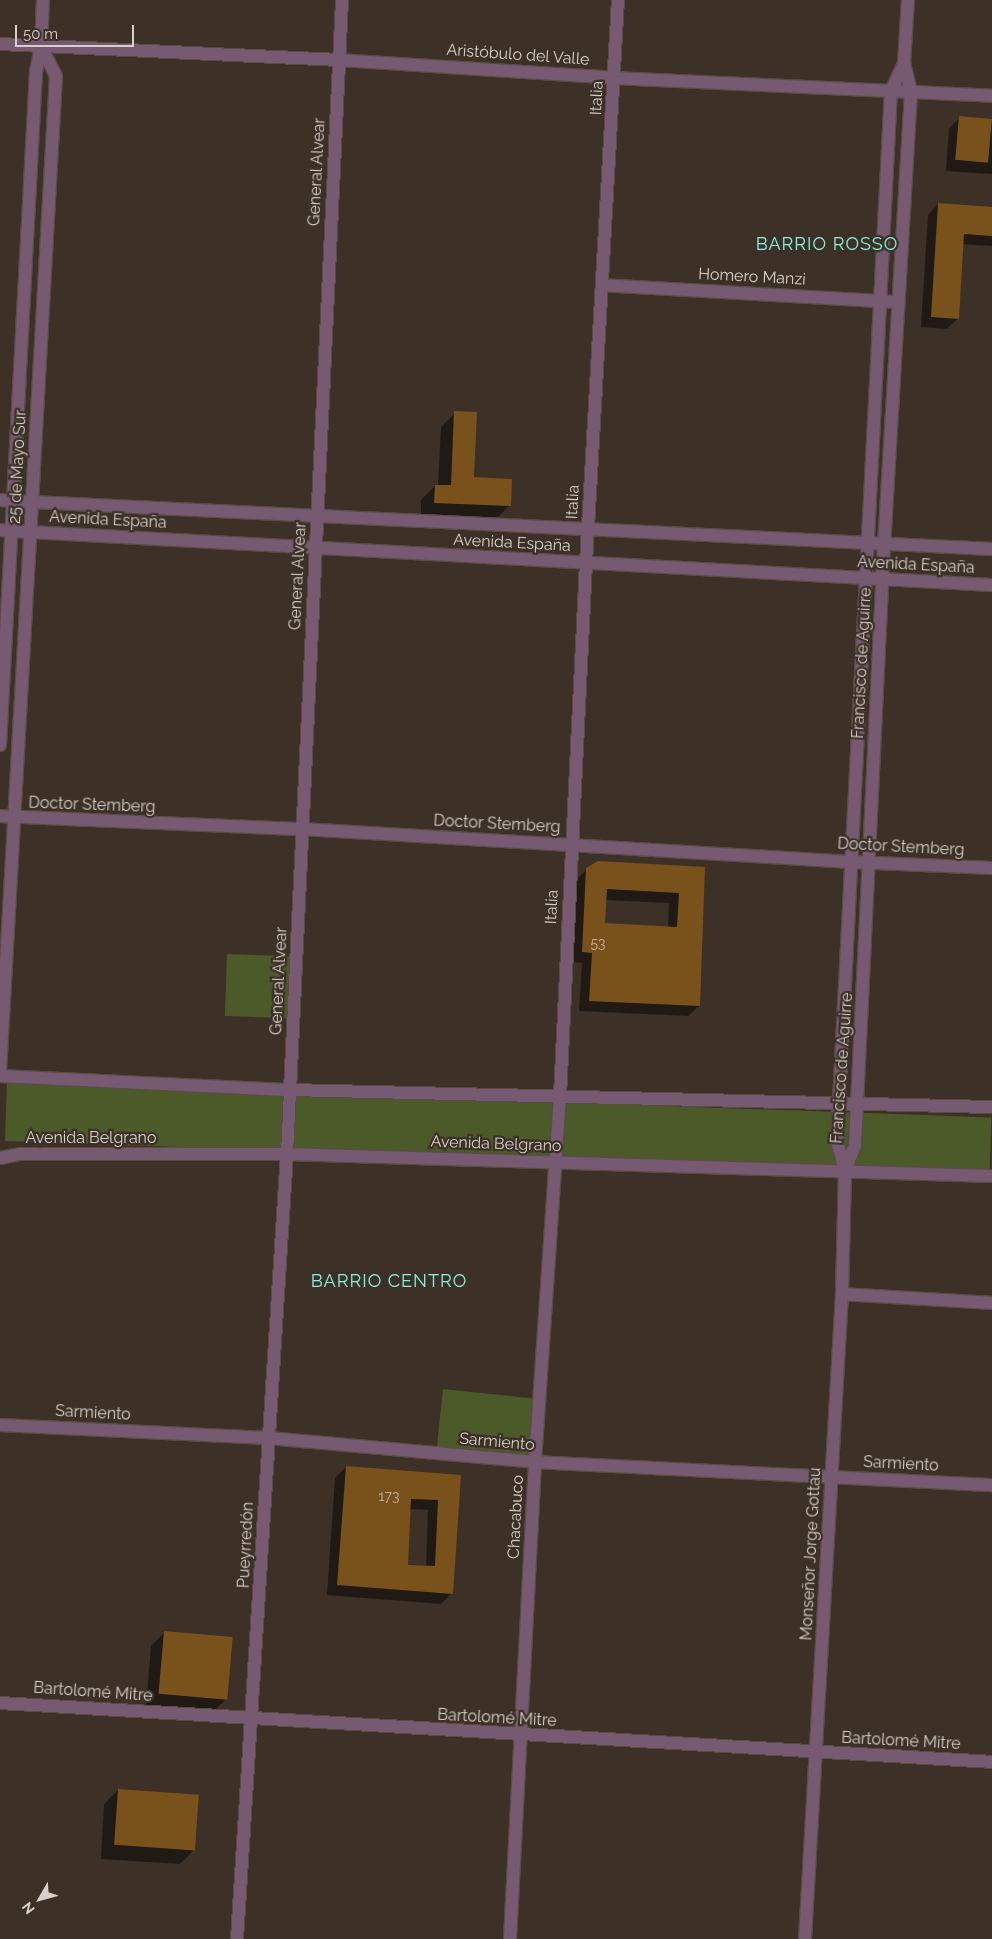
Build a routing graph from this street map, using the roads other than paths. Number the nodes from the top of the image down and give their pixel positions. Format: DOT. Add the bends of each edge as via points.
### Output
graph roads {
  1 [pos="43,0"];
  2 [pos="342,0"];
  3 [pos="618,0"];
  4 [pos="908,0"];
  5 [pos="0,44"];
  6 [pos="41,47"];
  7 [pos="339,60"];
  8 [pos="904,63"];
  9 [pos="614,78"];
  10 [pos="891,91"];
  11 [pos="911,92"];
  12 [pos="992,96"];
  13 [pos="602,285"];
  14 [pos="880,301"];
  15 [pos="899,302"];
  16 [pos="6,500"];
  17 [pos="32,502"];
  18 [pos="317,517"];
  19 [pos="5,530"];
  20 [pos="588,530"];
  21 [pos="30,532"];
  22 [pos="868,543"];
  23 [pos="884,544"];
  24 [pos="316,548"];
  25 [pos="992,549"];
  26 [pos="586,563"];
  27 [pos="866,578"];
  28 [pos="882,579"];
  29 [pos="992,585"];
  30 [pos="0,745"];
  31 [pos="0,816"];
  32 [pos="13,818"];
  33 [pos="302,829"];
  34 [pos="572,845"];
  35 [pos="851,862"];
  36 [pos="869,863"];
  37 [pos="992,868"];
  38 [pos="0,1071"];
  39 [pos="0,1076"];
  40 [pos="290,1090"];
  41 [pos="560,1096"];
  42 [pos="839,1103"];
  43 [pos="858,1104"];
  44 [pos="992,1107"];
  45 [pos="287,1154"];
  46 [pos="0,1158"];
  47 [pos="556,1162"];
  48 [pos="846,1171"];
  49 [pos="992,1176"];
  50 [pos="842,1294"];
  51 [pos="992,1302"];
  52 [pos="0,1424"];
  53 [pos="268,1438"];
  54 [pos="535,1462"];
  55 [pos="831,1476"];
  56 [pos="992,1485"];
  57 [pos="0,1703"];
  58 [pos="252,1718"];
  59 [pos="520,1736"];
  60 [pos="817,1752"];
  61 [pos="992,1762"];
  62 [pos="237,1939"];
  63 [pos="510,1939"];
  64 [pos="806,1939"];
  1 -- 6 [label="street, 25 de Mayo Sur"];
  2 -- 7 [label="street, General Alvear"];
  3 -- 9 [label="street, Italia"];
  4 -- 8 [label="street, Francisco de Aguirre"];
  5 -- 6 [label="street, Aristóbulo del Valle"];
  6 -- 7 [label="street, Aristóbulo del Valle"];
  6 -- 16 [label="street, 25 de Mayo Sur" via="36,72"];
  6 -- 17 [label="street, 25 de Mayo Sur" via="56,76"];
  7 -- 9 [label="street, Aristóbulo del Valle"];
  7 -- 18 [label="street, General Alvear"];
  8 -- 10 [label="street, Francisco de Aguirre"];
  8 -- 11 [label="street, Francisco de Aguirre"];
  9 -- 10 [label="street, Aristóbulo del Valle"];
  9 -- 13 [label="street, Italia"];
  10 -- 11 [label="street, Aristóbulo del Valle"];
  10 -- 14 [label="street, Francisco de Aguirre"];
  11 -- 12 [label="street, Aristóbulo del Valle"];
  11 -- 15 [label="street, Francisco de Aguirre"];
  13 -- 14 [label="street, Homero Manzi"];
  13 -- 20 [label="street, Italia"];
  14 -- 15 [label="street, Homero Manzi"];
  14 -- 22 [label="street, Francisco de Aguirre"];
  15 -- 23 [label="street, Francisco de Aguirre"];
  16 -- 17 [label="street, Avenida España"];
  16 -- 19 [label="street, 25 de Mayo Sur"];
  17 -- 18 [label="street, Avenida España"];
  17 -- 21 [label="street, 25 de Mayo Sur"];
  18 -- 20 [label="street, Avenida España"];
  18 -- 24 [label="street, General Alvear"];
  19 -- 21 [label="street, Avenida España"];
  19 -- 30 [label="street, 25 de Mayo Sur"];
  20 -- 22 [label="street, Avenida España"];
  20 -- 26 [label="street, Italia"];
  21 -- 24 [label="street, Avenida España"];
  21 -- 32 [label="street, 25 de Mayo Sur"];
  22 -- 23 [label="street, Avenida España"];
  22 -- 27 [label="street, Francisco de Aguirre"];
  23 -- 25 [label="street, Avenida España"];
  23 -- 28 [label="street, Francisco de Aguirre"];
  24 -- 26 [label="street, Avenida España"];
  24 -- 33 [label="street, General Alvear"];
  26 -- 27 [label="street, Avenida España"];
  26 -- 34 [label="street, Italia"];
  27 -- 28 [label="street, Avenida España"];
  27 -- 35 [label="street, Francisco de Aguirre"];
  28 -- 29 [label="street, Avenida España"];
  28 -- 36 [label="street, Francisco de Aguirre"];
  31 -- 32 [label="street, Doctor Stemberg"];
  32 -- 33 [label="street, Doctor Stemberg"];
  32 -- 38 [label="street, 25 de Mayo Sur"];
  33 -- 34 [label="street, Doctor Stemberg"];
  33 -- 40 [label="street, General Alvear"];
  34 -- 35 [label="street, Doctor Stemberg"];
  34 -- 41 [label="street, Italia"];
  35 -- 36 [label="street, Doctor Stemberg"];
  35 -- 42 [label="street, Francisco de Aguirre"];
  36 -- 37 [label="street, Doctor Stemberg"];
  36 -- 43 [label="street, Francisco de Aguirre"];
  39 -- 40 [label="street"];
  40 -- 41 [label="street"];
  40 -- 45 [label="street, General Alvear"];
  41 -- 42 [label="street"];
  41 -- 47 [label="street, Chacabuco"];
  42 -- 43 [label="street"];
  42 -- 48 [label="street, Francisco de Aguirre" via="837,1141"];
  43 -- 44 [label="street"];
  43 -- 48 [label="street, Francisco de Aguirre" via="856,1145"];
  45 -- 46 [label="street, Avenida Belgrano" via="20,1154"];
  45 -- 47 [label="street, Avenida Belgrano"];
  45 -- 53 [label="street, Pueyrredón"];
  47 -- 48 [label="street, Avenida Belgrano"];
  47 -- 54 [label="street, Chacabuco"];
  48 -- 49 [label="street, Avenida Belgrano"];
  48 -- 50 [label="street, Monseñor Jorge Gottau"];
  50 -- 51 [label="street"];
  50 -- 55 [label="street, Monseñor Jorge Gottau"];
  52 -- 53 [label="street, Sarmiento"];
  53 -- 54 [label="street, Sarmiento"];
  53 -- 58 [label="street, Pueyrredón"];
  54 -- 55 [label="street, Sarmiento"];
  54 -- 59 [label="street, Chacabuco"];
  55 -- 56 [label="street, Sarmiento"];
  55 -- 60 [label="street, Monseñor Jorge Gottau"];
  57 -- 58 [label="street, Bartolomé Mitre"];
  58 -- 59 [label="street, Bartolomé Mitre"];
  58 -- 62 [label="street, Pueyrredón"];
  59 -- 60 [label="street, Bartolomé Mitre"];
  59 -- 63 [label="street, Chacabuco"];
  60 -- 61 [label="street, Bartolomé Mitre"];
  60 -- 64 [label="street, Monseñor Jorge Gottau"];
}
